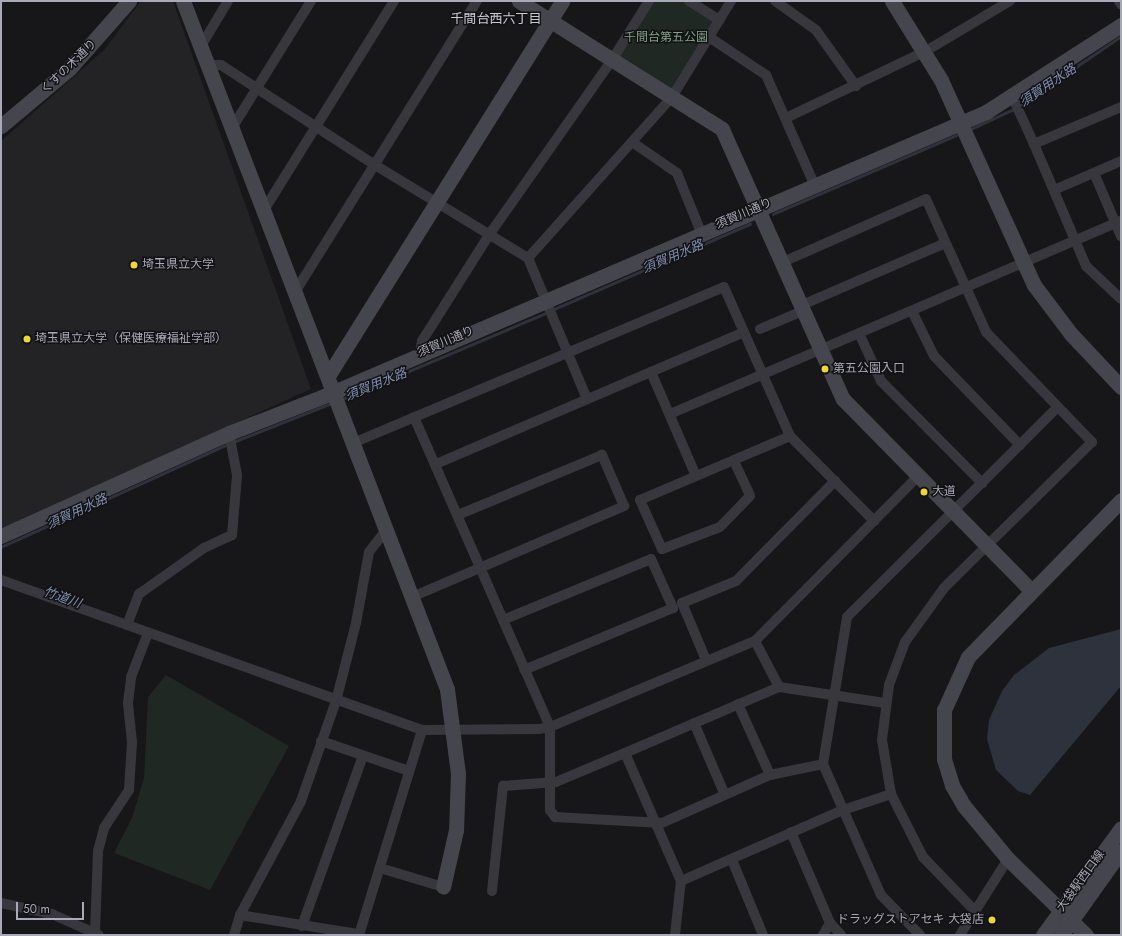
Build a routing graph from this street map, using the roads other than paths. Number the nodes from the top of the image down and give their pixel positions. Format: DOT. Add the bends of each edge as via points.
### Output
graph roads {
  1 [pos="129,1"];
  2 [pos="183,1"];
  3 [pos="228,1"];
  4 [pos="312,1"];
  5 [pos="394,1"];
  6 [pos="477,1"];
  7 [pos="519,1"];
  8 [pos="562,1"];
  9 [pos="649,1"];
  10 [pos="689,1"];
  11 [pos="731,1"];
  12 [pos="775,1"];
  13 [pos="892,1"];
  14 [pos="1010,1"];
  15 [pos="1119,1"];
  16 [pos="1121,5"];
  17 [pos="550,20"];
  18 [pos="719,20"];
  19 [pos="1121,25"];
  20 [pos="709,37"];
  21 [pos="201,46"];
  22 [pos="926,51"];
  23 [pos="612,60"];
  24 [pos="208,65"];
  25 [pos="856,86"];
  26 [pos="257,88"];
  27 [pos="1012,96"];
  28 [pos="672,97"];
  29 [pos="1121,107"];
  30 [pos="786,118"];
  31 [pos="959,123"];
  32 [pos="1,126"];
  33 [pos="316,127"];
  34 [pos="232,128"];
  35 [pos="632,142"];
  36 [pos="1034,144"];
  37 [pos="1121,162"];
  38 [pos="375,165"];
  39 [pos="1094,173"];
  40 [pos="814,184"];
  41 [pos="1054,190"];
  42 [pos="436,202"];
  43 [pos="759,208"];
  44 [pos="264,210"];
  45 [pos="1118,222"];
  46 [pos="701,232"];
  47 [pos="489,235"];
  48 [pos="1121,236"];
  49 [pos="1076,241"];
  50 [pos="945,243"];
  51 [pos="528,258"];
  52 [pos="783,262"];
  53 [pos="1022,264"];
  54 [pos="965,288"];
  55 [pos="295,292"];
  56 [pos="1121,299"];
  57 [pos="545,300"];
  58 [pos="804,308"];
  59 [pos="912,311"];
  60 [pos="760,329"];
  61 [pos="744,332"];
  62 [pos="859,333"];
  63 [pos="822,349"];
  64 [pos="420,352"];
  65 [pos="568,352"];
  66 [pos="651,372"];
  67 [pos="763,374"];
  68 [pos="328,376"];
  69 [pos="1121,387"];
  70 [pos="334,392"];
  71 [pos="587,399"];
  72 [pos="1058,408"];
  73 [pos="670,414"];
  74 [pos="414,417"];
  75 [pos="229,432"];
  76 [pos="790,436"];
  77 [pos="353,443"];
  78 [pos="1020,445"];
  79 [pos="734,461"];
  80 [pos="436,464"];
  81 [pos="696,476"];
  82 [pos="918,476"];
  83 [pos="835,481"];
  84 [pos="982,483"];
  85 [pos="1121,500"];
  86 [pos="953,511"];
  87 [pos="458,515"];
  88 [pos="874,521"];
  89 [pos="386,530"];
  90 [pos="1,536"];
  91 [pos="987,545"];
  92 [pos="480,568"];
  93 [pos="1,580"];
  94 [pos="1031,590"];
  95 [pos="412,597"];
  96 [pos="503,620"];
  97 [pos="127,625"];
  98 [pos="148,633"];
  99 [pos="755,641"];
  100 [pos="706,660"];
  101 [pos="524,670"];
  102 [pos="779,687"];
  103 [pos="833,694"];
  104 [pos="336,702"];
  105 [pos="885,703"];
  106 [pos="738,704"];
  107 [pos="694,723"];
  108 [pos="550,727"];
  109 [pos="422,730"];
  110 [pos="454,730"];
  111 [pos="321,741"];
  112 [pos="625,753"];
  113 [pos="364,756"];
  114 [pos="824,764"];
  115 [pos="409,771"];
  116 [pos="770,775"];
  117 [pos="550,784"];
  118 [pos="891,794"];
  119 [pos="725,795"];
  120 [pos="843,810"];
  121 [pos="657,824"];
  122 [pos="1121,828"];
  123 [pos="791,832"];
  124 [pos="1121,851"];
  125 [pos="1008,859"];
  126 [pos="732,860"];
  127 [pos="380,868"];
  128 [pos="681,881"];
  129 [pos="443,887"];
  130 [pos="492,890"];
  131 [pos="1,903"];
  132 [pos="1060,909"];
  133 [pos="975,911"];
  134 [pos="240,914"];
  135 [pos="1071,920"];
  136 [pos="830,923"];
  137 [pos="302,926"];
  138 [pos="97,934"];
  139 [pos="234,935"];
  140 [pos="359,935"];
  141 [pos="674,935"];
  142 [pos="763,935"];
  143 [pos="823,935"];
  144 [pos="841,935"];
  145 [pos="920,935"];
  146 [pos="960,935"];
  147 [pos="1043,935"];
  148 [pos="1061,935"];
  149 [pos="1086,935"];
  1 -- 32 [label="street, くすの木通り" via="69,69"];
  2 -- 21 [label="street"];
  3 -- 21 [label="street"];
  4 -- 26 [label="street"];
  5 -- 33 [label="street"];
  6 -- 38 [label="street"];
  7 -- 17 [label="street"];
  8 -- 17 [label="street"];
  9 -- 23 [label="street"];
  10 -- 18 [label="street"];
  11 -- 18 [label="street"];
  12 -- 25 [label="street" via="816,30"];
  13 -- 22 [label="street"];
  14 -- 22 [label="street"];
  15 -- 16 [label="street"];
  17 -- 23 [label="street"];
  17 -- 42 [label="street"];
  18 -- 20 [label="street"];
  19 -- 27 [label="street, 須賀川通り"];
  20 -- 28 [label="street"];
  20 -- 30 [label="street" via="766,75"];
  21 -- 24 [label="street"];
  22 -- 25 [label="street"];
  22 -- 31 [label="street"];
  23 -- 28 [label="street"];
  23 -- 47 [label="street"];
  24 -- 26 [label="street" via="221,64"];
  24 -- 34 [label="street"];
  25 -- 30 [label="street"];
  26 -- 33 [label="street"];
  26 -- 34 [label="street"];
  27 -- 31 [label="street, 須賀川通り"];
  27 -- 36 [label="street"];
  28 -- 35 [label="street"];
  28 -- 43 [label="street" via="722,129"];
  29 -- 36 [label="street"];
  30 -- 40 [label="street"];
  31 -- 40 [label="street, 須賀川通り"];
  31 -- 53 [label="street"];
  33 -- 38 [label="street"];
  33 -- 44 [label="street"];
  34 -- 44 [label="street"];
  35 -- 46 [label="street" via="678,173"];
  35 -- 51 [label="street"];
  36 -- 41 [label="street"];
  37 -- 39 [label="street"];
  38 -- 42 [label="street"];
  38 -- 55 [label="street"];
  39 -- 41 [label="street"];
  39 -- 45 [label="street"];
  40 -- 43 [label="street, 須賀川通り"];
  41 -- 49 [label="street"];
  42 -- 47 [label="street"];
  42 -- 68 [label="street"];
  43 -- 46 [label="street, 須賀川通り"];
  43 -- 52 [label="street"];
  44 -- 55 [label="street"];
  45 -- 48 [label="street"];
  45 -- 49 [label="street"];
  46 -- 57 [label="street, 須賀川通り"];
  47 -- 51 [label="street"];
  47 -- 64 [label="street" via="422,341"];
  49 -- 53 [label="street"];
  49 -- 56 [label="street" via="1086,266"];
  50 -- 52 [label="street" via="926,199"];
  50 -- 54 [label="street"];
  50 -- 58 [label="street"];
  51 -- 57 [label="street"];
  52 -- 58 [label="street"];
  53 -- 54 [label="street"];
  53 -- 69 [label="street" via="1070,334"];
  54 -- 59 [label="street"];
  54 -- 72 [label="street" via="986,332"];
  55 -- 68 [label="street"];
  57 -- 64 [label="street, 須賀川通り"];
  57 -- 65 [label="street"];
  58 -- 60 [label="street"];
  58 -- 63 [label="street"];
  59 -- 62 [label="street"];
  59 -- 78 [label="street" via="934,356"];
  61 -- 65 [label="street" via="724,286"];
  61 -- 66 [label="street"];
  61 -- 67 [label="street"];
  62 -- 63 [label="street"];
  62 -- 84 [label="street" via="881,380"];
  63 -- 67 [label="street"];
  63 -- 82 [label="street" via="847,405"];
  64 -- 70 [label="street, 須賀川通り"];
  65 -- 71 [label="street"];
  65 -- 74 [label="street"];
  66 -- 71 [label="street"];
  66 -- 73 [label="street"];
  67 -- 73 [label="street"];
  67 -- 76 [label="street"];
  68 -- 70 [label="street"];
  70 -- 75 [label="street, 須賀川通り"];
  70 -- 77 [label="street"];
  71 -- 80 [label="street"];
  72 -- 78 [label="street"];
  72 -- 91 [label="street" via="1092,442"];
  73 -- 81 [label="street"];
  74 -- 77 [label="street"];
  74 -- 80 [label="street"];
  75 -- 90 [label="street, 須賀川通り"];
  75 -- 97 [label="street" via="237,475 232,535 204,548 139,594"];
  76 -- 79 [label="street"];
  76 -- 83 [label="street"];
  77 -- 89 [label="street"];
  78 -- 84 [label="street"];
  79 -- 81 [label="street"];
  79 -- 81 [label="street" via="750,496 720,527 662,549 640,500"];
  80 -- 87 [label="street"];
  82 -- 86 [label="street"];
  82 -- 88 [label="street"];
  83 -- 88 [label="street"];
  83 -- 100 [label="street" via="736,580 682,603"];
  84 -- 86 [label="street"];
  85 -- 94 [label="street"];
  86 -- 91 [label="street"];
  86 -- 103 [label="street" via="847,617"];
  87 -- 92 [label="street"];
  87 -- 92 [label="street" via="602,455 624,506"];
  88 -- 99 [label="street"];
  89 -- 95 [label="street"];
  89 -- 104 [label="street" via="369,552 356,624"];
  91 -- 94 [label="street"];
  91 -- 105 [label="street" via="917,622 894,668"];
  92 -- 95 [label="street"];
  92 -- 96 [label="street"];
  93 -- 97 [label="street"];
  94 -- 125 [label="street" via="968,657 944,710 944,759 952,785 964,806"];
  95 -- 110 [label="street" via="447,689"];
  96 -- 101 [label="street"];
  96 -- 101 [label="street" via="651,559 673,608"];
  97 -- 98 [label="street"];
  98 -- 104 [label="street"];
  98 -- 138 [label="street" via="131,677 128,703 132,742 129,790 125,801 104,828 98,851"];
  99 -- 100 [label="street"];
  99 -- 102 [label="street"];
  100 -- 108 [label="street"];
  101 -- 108 [label="street"];
  102 -- 103 [label="street"];
  102 -- 106 [label="street"];
  103 -- 105 [label="street"];
  103 -- 114 [label="street"];
  104 -- 109 [label="street"];
  104 -- 111 [label="street"];
  105 -- 118 [label="street" via="882,740"];
  106 -- 107 [label="street"];
  106 -- 116 [label="street"];
  107 -- 112 [label="street"];
  107 -- 119 [label="street"];
  108 -- 110 [label="street"];
  108 -- 117 [label="street"];
  109 -- 110 [label="street"];
  109 -- 115 [label="street"];
  110 -- 129 [label="street" via="458,774 456,830"];
  111 -- 113 [label="street"];
  111 -- 134 [label="street" via="301,801"];
  112 -- 117 [label="street"];
  112 -- 121 [label="street"];
  113 -- 115 [label="street"];
  113 -- 137 [label="street"];
  114 -- 116 [label="street"];
  114 -- 120 [label="street"];
  115 -- 127 [label="street"];
  116 -- 119 [label="street"];
  117 -- 121 [label="street" via="550,810 555,817"];
  117 -- 130 [label="street" via="503,786"];
  118 -- 120 [label="street"];
  118 -- 133 [label="street" via="923,857"];
  119 -- 121 [label="street"];
  120 -- 123 [label="street"];
  120 -- 145 [label="street" via="881,895"];
  121 -- 128 [label="street"];
  122 -- 132 [label="street, 大袋駅西口線"];
  123 -- 126 [label="street"];
  123 -- 136 [label="street"];
  124 -- 135 [label="street, 大袋駅西口線"];
  125 -- 132 [label="street"];
  125 -- 133 [label="street"];
  126 -- 128 [label="street"];
  126 -- 142 [label="street"];
  127 -- 129 [label="street"];
  127 -- 140 [label="street"];
  128 -- 141 [label="street"];
  131 -- 138 [label="street" via="52,914"];
  132 -- 135 [label="street"];
  132 -- 147 [label="street, 大袋駅西口線"];
  133 -- 146 [label="street"];
  134 -- 137 [label="street"];
  134 -- 139 [label="street"];
  135 -- 148 [label="street, 大袋駅西口線"];
  135 -- 149 [label="street"];
  136 -- 143 [label="street"];
  136 -- 144 [label="street"];
  137 -- 140 [label="street"];
}
